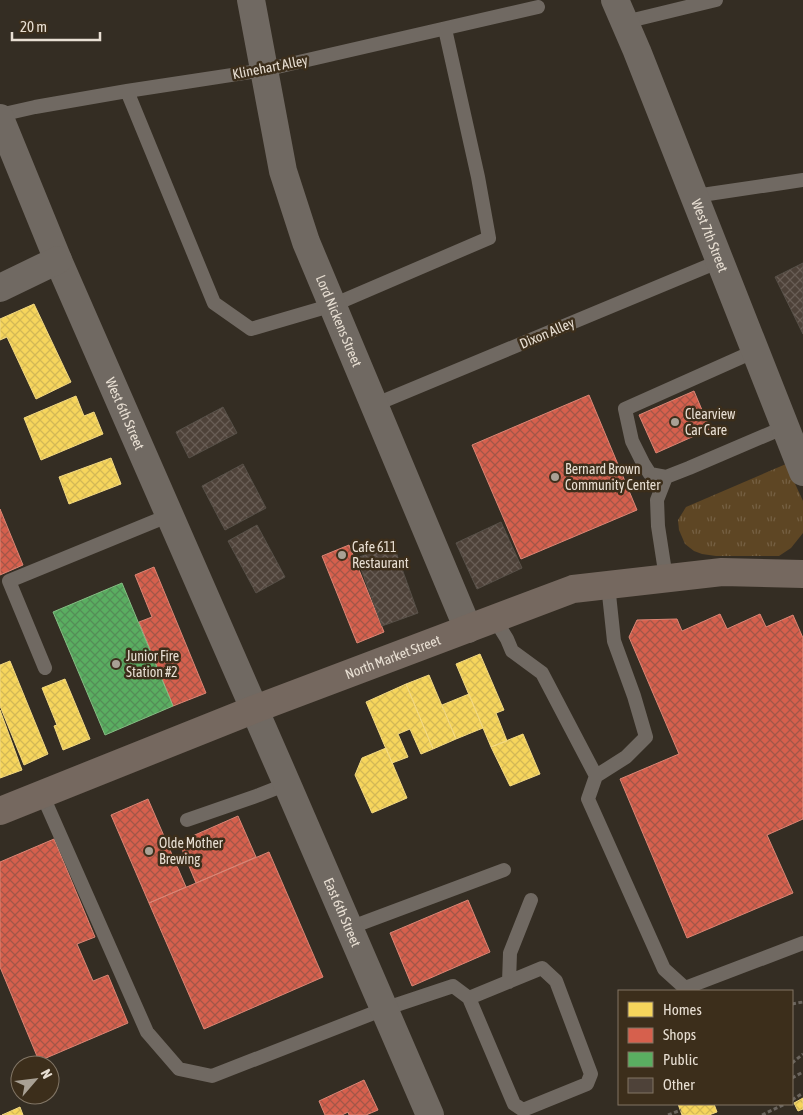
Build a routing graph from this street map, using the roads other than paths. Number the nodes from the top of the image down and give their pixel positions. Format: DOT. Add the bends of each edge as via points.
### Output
graph roads {
  1 [pos="251,0"];
  2 [pos="716,0"];
  3 [pos="538,7"];
  4 [pos="620,11"];
  5 [pos="445,29"];
  6 [pos="264,70"];
  7 [pos="127,91"];
  8 [pos="0,116"];
  9 [pos="803,180"];
  10 [pos="695,196"];
  11 [pos="58,260"];
  12 [pos="720,261"];
  13 [pos="0,288"];
  14 [pos="332,305"];
  15 [pos="755,351"];
  16 [pos="374,405"];
  17 [pos="785,427"];
  18 [pos="803,472"];
  19 [pos="666,476"];
  20 [pos="170,515"];
  21 [pos="803,574"];
  22 [pos="666,578"];
  23 [pos="608,585"];
  24 [pos="494,618"];
  25 [pos="468,629"];
  26 [pos="45,668"];
  27 [pos="255,709"];
  28 [pos="596,776"];
  29 [pos="287,784"];
  30 [pos="42,794"];
  31 [pos="0,811"];
  32 [pos="187,820"];
  33 [pos="504,870"];
  34 [pos="531,900"];
  35 [pos="350,928"];
  36 [pos="803,943"];
  37 [pos="509,982"];
  38 [pos="469,998"];
  39 [pos="384,1009"];
  40 [pos="430,1115"];
  1 -- 6 [label="street, Lord Nickens Street"];
  2 -- 4 [label="lane"];
  3 -- 5 [label="lane, Klinehart Alley"];
  4 -- 10 [label="street, West 7th Street"];
  5 -- 6 [label="lane, Klinehart Alley"];
  5 -- 14 [label="lane" via="489,238"];
  6 -- 7 [label="lane, Klinehart Alley"];
  6 -- 14 [label="street, Lord Nickens Street" via="283,171 306,242"];
  7 -- 8 [label="lane, Klinehart Alley"];
  7 -- 14 [label="lane" via="214,304 251,329"];
  8 -- 11 [label="street, West 6th Street"];
  9 -- 10 [label="lane"];
  10 -- 12 [label="street, West 7th Street"];
  11 -- 13 [label="street"];
  11 -- 20 [label="street, West 6th Street"];
  12 -- 15 [label="street, West 7th Street"];
  12 -- 16 [label="lane, Dixon Alley"];
  14 -- 16 [label="street, Lord Nickens Street"];
  15 -- 17 [label="street, West 7th Street"];
  15 -- 19 [label="lane" via="625,409 632,441 643,463 650,474"];
  16 -- 25 [label="street, Lord Nickens Street"];
  17 -- 18 [label="street, West 7th Street"];
  17 -- 19 [label="lane"];
  19 -- 22 [label="lane" via="657,500"];
  20 -- 26 [label="lane" via="9,581"];
  20 -- 27 [label="street, West 6th Street"];
  21 -- 22 [label="main road, North Market Street" via="722,572"];
  22 -- 23 [label="main road, North Market Street"];
  23 -- 24 [label="main road, North Market Street" via="573,589"];
  23 -- 28 [label="lane" via="614,641 646,737 626,757"];
  24 -- 25 [label="main road, North Market Street"];
  24 -- 28 [label="lane" via="512,651 542,673"];
  25 -- 27 [label="main road, North Market Street"];
  27 -- 29 [label="street, East 6th Street"];
  27 -- 30 [label="main road, North Market Street"];
  28 -- 36 [label="lane" via="588,799 664,969 685,988"];
  29 -- 32 [label="lane"];
  29 -- 35 [label="street, East 6th Street"];
  30 -- 31 [label="main road, North Market Street"];
  30 -- 39 [label="lane" via="147,1032 179,1069 212,1076"];
  33 -- 35 [label="lane"];
  34 -- 37 [label="lane" via="510,953"];
  35 -- 39 [label="street, East 6th Street"];
  37 -- 38 [label="lane"];
  37 -- 38 [label="lane" via="542,968 556,981 591,1074 587,1084 523,1110 514,1104"];
  38 -- 39 [label="lane" via="452,986"];
  39 -- 40 [label="street, East 6th Street"];
}
